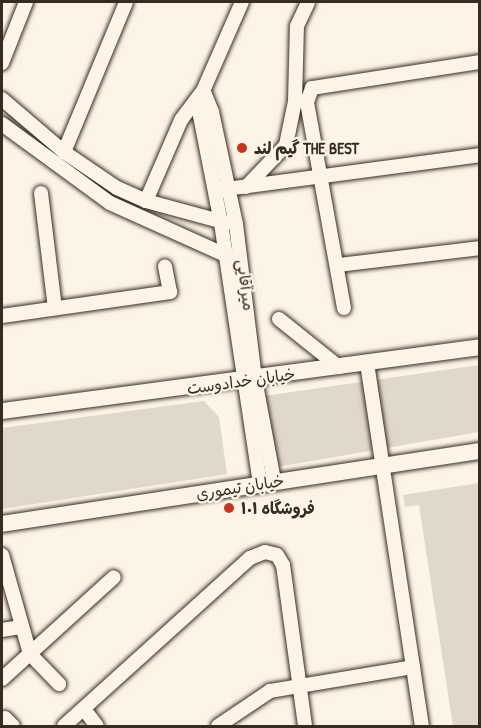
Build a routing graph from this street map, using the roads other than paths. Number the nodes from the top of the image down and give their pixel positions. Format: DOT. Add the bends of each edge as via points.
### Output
graph roads {
  1 [pos="26,2"];
  2 [pos="126,2"];
  3 [pos="242,2"];
  4 [pos="308,2"];
  5 [pos="480,62"];
  6 [pos="2,63"];
  7 [pos="203,91"];
  8 [pos="2,99"];
  9 [pos="2,124"];
  10 [pos="64,152"];
  11 [pos="480,155"];
  12 [pos="321,175"];
  13 [pos="246,187"];
  14 [pos="221,190"];
  15 [pos="41,194"];
  16 [pos="146,201"];
  17 [pos="229,223"];
  18 [pos="480,248"];
  19 [pos="233,259"];
  20 [pos="338,265"];
  21 [pos="165,266"];
  22 [pos="55,308"];
  23 [pos="344,308"];
  24 [pos="2,316"];
  25 [pos="279,319"];
  26 [pos="480,347"];
  27 [pos="367,363"];
  28 [pos="339,368"];
  29 [pos="249,380"];
  30 [pos="2,411"];
  31 [pos="480,451"];
  32 [pos="383,465"];
  33 [pos="267,482"];
  34 [pos="2,524"];
  35 [pos="2,555"];
  36 [pos="114,576"];
  37 [pos="22,627"];
  38 [pos="2,630"];
  39 [pos="30,654"];
  40 [pos="413,668"];
  41 [pos="2,679"];
  42 [pos="59,684"];
  43 [pos="298,684"];
  44 [pos="84,709"];
  45 [pos="64,726"];
  46 [pos="97,726"];
  47 [pos="218,726"];
  48 [pos="305,726"];
  49 [pos="422,726"];
  1 -- 6 [label="street"];
  2 -- 10 [label="street"];
  3 -- 7 [label="street, میرآقایی"];
  4 -- 13 [label="street" via="297,26 295,101 286,146"];
  5 -- 12 [label="street" via="312,88 307,102"];
  7 -- 14 [label="street, میرآقایی" via="200,116"];
  7 -- 16 [label="street" via="181,120"];
  8 -- 10 [label="street"];
  9 -- 19 [label="street" via="110,203"];
  10 -- 16 [label="street" via="117,188"];
  11 -- 12 [label="street"];
  12 -- 13 [label="street"];
  12 -- 20 [label="street"];
  13 -- 14 [label="street"];
  14 -- 17 [label="street, میرآقایی"];
  15 -- 22 [label="street"];
  16 -- 17 [label="street"];
  17 -- 19 [label="street, میرآقایی"];
  18 -- 20 [label="street"];
  19 -- 29 [label="street, میرآقایی"];
  20 -- 23 [label="street"];
  21 -- 22 [label="street" via="170,291"];
  22 -- 24 [label="street"];
  25 -- 28 [label="street"];
  26 -- 27 [label="main road, خیابان خدادوست"];
  27 -- 28 [label="main road, خیابان خدادوست"];
  27 -- 32 [label="street"];
  28 -- 29 [label="main road, خیابان خدادوست"];
  29 -- 30 [label="main road, خیابان خدادوست"];
  29 -- 33 [label="street, میرآقایی"];
  31 -- 32 [label="main road, خیابان تیموری"];
  32 -- 33 [label="main road, خیابان تیموری"];
  32 -- 40 [label="street"];
  33 -- 34 [label="main road, خیابان تیموری"];
  35 -- 37 [label="street"];
  36 -- 39 [label="street"];
  37 -- 38 [label="street"];
  37 -- 39 [label="street"];
  39 -- 41 [label="street"];
  39 -- 42 [label="street"];
  40 -- 43 [label="street"];
  40 -- 49 [label="street"];
  43 -- 44 [label="street" via="283,565 277,555 265,552 250,558"];
  43 -- 47 [label="street" via="270,691"];
  43 -- 48 [label="street"];
  44 -- 45 [label="street"];
  44 -- 46 [label="street"];
}
